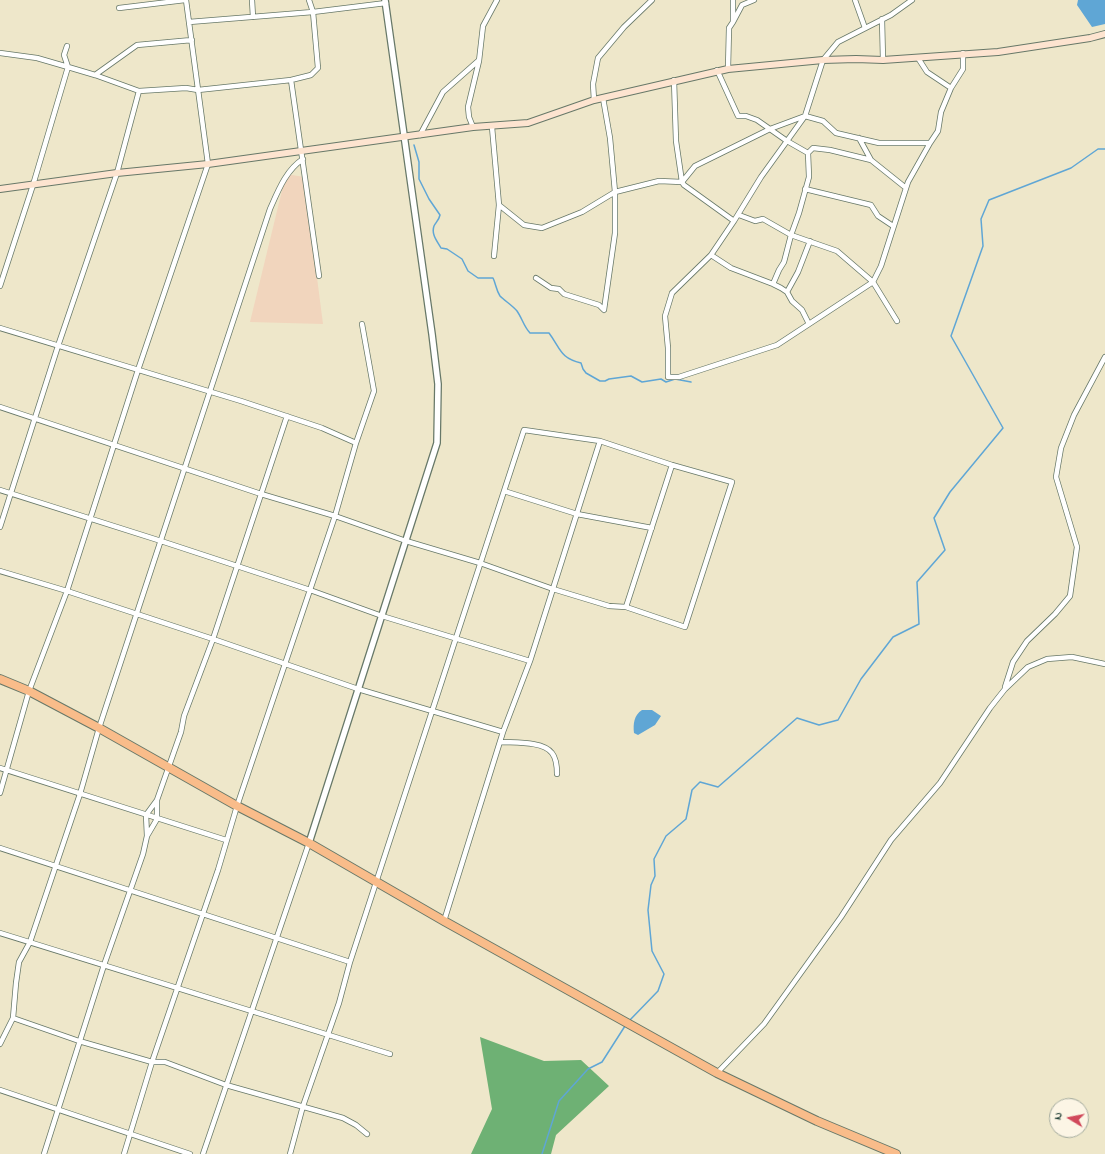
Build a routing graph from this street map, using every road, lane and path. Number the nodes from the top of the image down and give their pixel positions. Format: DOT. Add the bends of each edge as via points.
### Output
graph roads {
  1 [pos="186,0"];
  2 [pos="252,0"];
  3 [pos="309,0"];
  4 [pos="497,0"];
  5 [pos="652,0"];
  6 [pos="733,0"];
  7 [pos="754,0"];
  8 [pos="855,0"];
  9 [pos="912,0"];
  10 [pos="385,2"];
  11 [pos="119,8"];
  12 [pos="314,12"];
  13 [pos="253,17"];
  14 [pos="882,20"];
  15 [pos="189,22"];
  16 [pos="733,22"];
  17 [pos="864,28"];
  18 [pos="1105,34"];
  19 [pos="192,40"];
  20 [pos="67,46"];
  21 [pos="0,53"];
  22 [pos="963,53"];
  23 [pos="918,58"];
  24 [pos="823,60"];
  25 [pos="883,60"];
  26 [pos="479,61"];
  27 [pos="68,67"];
  28 [pos="728,69"];
  29 [pos="717,70"];
  30 [pos="95,75"];
  31 [pos="291,80"];
  32 [pos="674,80"];
  33 [pos="951,88"];
  34 [pos="198,90"];
  35 [pos="139,91"];
  36 [pos="604,98"];
  37 [pos="594,100"];
  38 [pos="805,116"];
  39 [pos="473,127"];
  40 [pos="492,127"];
  41 [pos="770,129"];
  42 [pos="420,135"];
  43 [pos="404,138"];
  44 [pos="859,138"];
  45 [pos="787,141"];
  46 [pos="930,144"];
  47 [pos="302,151"];
  48 [pos="808,153"];
  49 [pos="302,158"];
  50 [pos="871,160"];
  51 [pos="208,164"];
  52 [pos="117,173"];
  53 [pos="682,182"];
  54 [pos="33,185"];
  55 [pos="906,188"];
  56 [pos="0,189"];
  57 [pos="806,189"];
  58 [pos="615,192"];
  59 [pos="499,205"];
  60 [pos="739,215"];
  61 [pos="734,221"];
  62 [pos="893,226"];
  63 [pos="791,235"];
  64 [pos="810,241"];
  65 [pos="711,255"];
  66 [pos="494,256"];
  67 [pos="318,276"];
  68 [pos="536,278"];
  69 [pos="873,282"];
  70 [pos="773,284"];
  71 [pos="0,286"];
  72 [pos="787,292"];
  73 [pos="897,321"];
  74 [pos="362,324"];
  75 [pos="809,324"];
  76 [pos="0,328"];
  77 [pos="58,346"];
  78 [pos="1105,356"];
  79 [pos="138,370"];
  80 [pos="209,391"];
  81 [pos="0,407"];
  82 [pos="287,416"];
  83 [pos="34,418"];
  84 [pos="600,441"];
  85 [pos="356,444"];
  86 [pos="114,446"];
  87 [pos="672,465"];
  88 [pos="184,468"];
  89 [pos="0,490"];
  90 [pos="504,491"];
  91 [pos="11,493"];
  92 [pos="261,494"];
  93 [pos="577,514"];
  94 [pos="335,516"];
  95 [pos="91,518"];
  96 [pos="0,527"];
  97 [pos="652,528"];
  98 [pos="161,541"];
  99 [pos="406,541"];
  100 [pos="480,563"];
  101 [pos="237,566"];
  102 [pos="0,571"];
  103 [pos="553,589"];
  104 [pos="310,590"];
  105 [pos="66,591"];
  106 [pos="626,607"];
  107 [pos="138,615"];
  108 [pos="382,616"];
  109 [pos="213,639"];
  110 [pos="457,639"];
  111 [pos="530,660"];
  112 [pos="285,663"];
  113 [pos="1105,664"];
  114 [pos="0,679"];
  115 [pos="358,689"];
  116 [pos="1005,689"];
  117 [pos="29,691"];
  118 [pos="433,712"];
  119 [pos="99,728"];
  120 [pos="503,732"];
  121 [pos="501,742"];
  122 [pos="168,767"];
  123 [pos="0,768"];
  124 [pos="7,770"];
  125 [pos="557,774"];
  126 [pos="0,793"];
  127 [pos="80,794"];
  128 [pos="156,800"];
  129 [pos="237,806"];
  130 [pos="146,815"];
  131 [pos="157,819"];
  132 [pos="147,836"];
  133 [pos="226,840"];
  134 [pos="309,843"];
  135 [pos="0,848"];
  136 [pos="56,866"];
  137 [pos="377,882"];
  138 [pos="130,890"];
  139 [pos="203,914"];
  140 [pos="444,921"];
  141 [pos="0,933"];
  142 [pos="277,938"];
  143 [pos="30,942"];
  144 [pos="350,962"];
  145 [pos="104,965"];
  146 [pos="177,988"];
  147 [pos="251,1011"];
  148 [pos="13,1018"];
  149 [pos="327,1034"];
  150 [pos="79,1041"];
  151 [pos="0,1044"];
  152 [pos="390,1054"];
  153 [pos="152,1062"];
  154 [pos="717,1073"];
  155 [pos="226,1085"];
  156 [pos="0,1090"];
  157 [pos="303,1106"];
  158 [pos="58,1110"];
  159 [pos="130,1134"];
  160 [pos="367,1134"];
  161 [pos="44,1154"];
  162 [pos="124,1154"];
  163 [pos="190,1154"];
  164 [pos="203,1154"];
  165 [pos="290,1154"];
  166 [pos="896,1154"];
  1 -- 11 [label="street"];
  1 -- 15 [label="street"];
  2 -- 13 [label="street"];
  3 -- 12 [label="street"];
  4 -- 26 [label="street" via="483,26"];
  5 -- 37 [label="street" via="598,58 593,84"];
  6 -- 16 [label="street"];
  7 -- 16 [label="street" via="742,5"];
  8 -- 17 [label="street"];
  9 -- 14 [label="street"];
  10 -- 12 [label="street"];
  10 -- 43 [label="street"];
  12 -- 13 [label="street"];
  12 -- 31 [label="street" via="318,68 311,75"];
  13 -- 15 [label="street"];
  14 -- 17 [label="street"];
  14 -- 25 [label="street"];
  15 -- 19 [label="street"];
  16 -- 28 [label="street" via="730,28"];
  17 -- 24 [label="street" via="838,42"];
  18 -- 22 [label="main road" via="998,52"];
  19 -- 30 [label="street" via="137,45"];
  19 -- 34 [label="street"];
  20 -- 27 [label="street" via="64,55"];
  21 -- 27 [label="street" via="37,58"];
  22 -- 23 [label="main road"];
  22 -- 33 [label="street" via="963,70"];
  23 -- 25 [label="main road"];
  23 -- 33 [label="street" via="927,72"];
  24 -- 25 [label="main road"];
  24 -- 28 [label="main road"];
  24 -- 38 [label="street"];
  26 -- 39 [label="street" via="468,107"];
  26 -- 42 [label="street" via="443,92"];
  27 -- 30 [label="street"];
  27 -- 54 [label="street"];
  28 -- 29 [label="main road"];
  29 -- 32 [label="main road"];
  29 -- 41 [label="street" via="738,116 757,120"];
  30 -- 35 [label="street"];
  31 -- 34 [label="street"];
  31 -- 47 [label="street"];
  32 -- 36 [label="main road"];
  32 -- 53 [label="street" via="676,141"];
  33 -- 46 [label="street" via="941,112 938,131"];
  34 -- 35 [label="street" via="186,88"];
  34 -- 51 [label="street"];
  35 -- 52 [label="street"];
  36 -- 37 [label="main road"];
  36 -- 58 [label="street"];
  37 -- 40 [label="main road" via="528,123"];
  38 -- 41 [label="street"];
  38 -- 44 [label="street" via="823,121 836,133"];
  38 -- 45 [label="street"];
  39 -- 40 [label="main road"];
  39 -- 42 [label="main road"];
  40 -- 59 [label="street"];
  41 -- 45 [label="street"];
  41 -- 53 [label="street" via="695,166"];
  42 -- 43 [label="main road"];
  43 -- 47 [label="main road"];
  43 -- 99 [label="street" via="438,384 437,443"];
  44 -- 46 [label="street" via="879,144"];
  44 -- 50 [label="street"];
  45 -- 48 [label="street"];
  45 -- 60 [label="street" via="761,177"];
  46 -- 55 [label="street"];
  47 -- 49 [label="street"];
  47 -- 51 [label="main road"];
  48 -- 50 [label="street" via="813,148"];
  48 -- 57 [label="street" via="809,177"];
  49 -- 67 [label="street"];
  49 -- 80 [label="street" via="292,167 270,209"];
  50 -- 55 [label="street"];
  51 -- 52 [label="main road"];
  51 -- 79 [label="street"];
  52 -- 54 [label="main road"];
  52 -- 77 [label="street"];
  53 -- 58 [label="street" via="660,181"];
  53 -- 61 [label="street"];
  54 -- 56 [label="main road"];
  54 -- 71 [label="street"];
  55 -- 62 [label="street"];
  57 -- 62 [label="street" via="871,205 878,216"];
  57 -- 63 [label="street"];
  58 -- 59 [label="street" via="582,212 542,228 524,225"];
  58 -- 68 [label="street" via="615,233 604,310 599,305 551,288"];
  59 -- 66 [label="street"];
  60 -- 61 [label="street"];
  60 -- 63 [label="street" via="755,221 763,219"];
  61 -- 65 [label="street"];
  62 -- 69 [label="street" via="881,266"];
  63 -- 64 [label="street"];
  63 -- 70 [label="street" via="784,262"];
  64 -- 69 [label="street" via="837,251"];
  64 -- 72 [label="street"];
  65 -- 70 [label="street" via="731,268"];
  65 -- 75 [label="street" via="672,293 665,316 668,377 679,378 777,345"];
  69 -- 73 [label="street"];
  69 -- 75 [label="street"];
  70 -- 72 [label="street"];
  72 -- 75 [label="street" via="802,310"];
  74 -- 85 [label="street" via="374,391"];
  76 -- 77 [label="street"];
  77 -- 79 [label="street"];
  77 -- 83 [label="street"];
  78 -- 116 [label="street" via="1074,415 1061,448 1056,477 1077,547 1070,596 1027,641 1013,662"];
  79 -- 80 [label="street"];
  79 -- 86 [label="street"];
  80 -- 82 [label="street"];
  80 -- 88 [label="street"];
  81 -- 83 [label="street"];
  82 -- 85 [label="street" via="322,428"];
  82 -- 92 [label="street"];
  83 -- 86 [label="street"];
  83 -- 91 [label="street"];
  84 -- 87 [label="street"];
  84 -- 90 [label="street" via="524,430"];
  84 -- 93 [label="street"];
  85 -- 94 [label="street"];
  86 -- 88 [label="street"];
  86 -- 95 [label="street"];
  87 -- 97 [label="street"];
  87 -- 106 [label="street" via="732,482 685,627"];
  88 -- 92 [label="street"];
  88 -- 98 [label="street"];
  89 -- 91 [label="street"];
  90 -- 93 [label="street"];
  90 -- 100 [label="street"];
  91 -- 95 [label="street"];
  91 -- 96 [label="street"];
  92 -- 94 [label="street"];
  92 -- 101 [label="street"];
  93 -- 97 [label="street"];
  93 -- 103 [label="street"];
  94 -- 99 [label="street"];
  94 -- 104 [label="street"];
  95 -- 98 [label="street"];
  95 -- 105 [label="street"];
  97 -- 106 [label="street"];
  98 -- 101 [label="street"];
  98 -- 107 [label="street"];
  99 -- 100 [label="street"];
  99 -- 108 [label="street"];
  100 -- 103 [label="street"];
  100 -- 110 [label="street"];
  101 -- 104 [label="street"];
  101 -- 109 [label="street"];
  102 -- 105 [label="street"];
  103 -- 106 [label="street" via="609,606"];
  103 -- 111 [label="street"];
  104 -- 108 [label="street"];
  104 -- 112 [label="street"];
  105 -- 107 [label="street"];
  105 -- 117 [label="street"];
  107 -- 109 [label="street"];
  107 -- 119 [label="street"];
  108 -- 110 [label="street"];
  108 -- 115 [label="street"];
  109 -- 112 [label="street"];
  109 -- 122 [label="street"];
  110 -- 111 [label="street"];
  110 -- 118 [label="street"];
  111 -- 120 [label="street"];
  112 -- 115 [label="street"];
  112 -- 129 [label="street"];
  113 -- 116 [label="street" via="1072,657 1047,659 1028,667"];
  114 -- 117 [label="highway"];
  115 -- 118 [label="street"];
  115 -- 134 [label="street"];
  116 -- 154 [label="street" via="940,783 891,840 841,917 764,1024"];
  117 -- 119 [label="highway"];
  117 -- 124 [label="street"];
  118 -- 120 [label="street"];
  118 -- 137 [label="street"];
  119 -- 122 [label="highway"];
  119 -- 127 [label="street"];
  120 -- 121 [label="street"];
  121 -- 125 [label="street" via="536,744 547,748 555,758"];
  121 -- 140 [label="street"];
  122 -- 128 [label="street"];
  122 -- 129 [label="highway"];
  123 -- 124 [label="street"];
  124 -- 126 [label="street"];
  124 -- 127 [label="street"];
  127 -- 130 [label="street"];
  127 -- 136 [label="street"];
  128 -- 130 [label="street"];
  128 -- 131 [label="street"];
  129 -- 133 [label="street"];
  129 -- 134 [label="highway"];
  130 -- 131 [label="street"];
  130 -- 132 [label="street"];
  131 -- 132 [label="street"];
  131 -- 133 [label="street"];
  132 -- 138 [label="street"];
  133 -- 139 [label="street"];
  134 -- 137 [label="highway"];
  134 -- 142 [label="street"];
  135 -- 136 [label="street"];
  136 -- 138 [label="street"];
  136 -- 143 [label="street"];
  137 -- 140 [label="highway"];
  137 -- 144 [label="street"];
  138 -- 139 [label="street"];
  138 -- 145 [label="street"];
  139 -- 142 [label="street"];
  139 -- 146 [label="street"];
  140 -- 154 [label="highway"];
  141 -- 143 [label="street"];
  142 -- 144 [label="street"];
  142 -- 147 [label="street"];
  143 -- 145 [label="street"];
  143 -- 148 [label="street" via="19,962"];
  144 -- 149 [label="street"];
  145 -- 146 [label="street"];
  145 -- 150 [label="street"];
  146 -- 147 [label="street"];
  146 -- 153 [label="street"];
  147 -- 149 [label="street"];
  147 -- 155 [label="street"];
  148 -- 150 [label="street"];
  148 -- 151 [label="street"];
  149 -- 152 [label="street"];
  149 -- 157 [label="street"];
  150 -- 153 [label="street"];
  150 -- 158 [label="street"];
  153 -- 155 [label="street" via="164,1062"];
  153 -- 159 [label="street"];
  154 -- 166 [label="highway" via="817,1121"];
  155 -- 157 [label="street"];
  155 -- 164 [label="street"];
  156 -- 158 [label="street"];
  157 -- 160 [label="street" via="343,1118"];
  157 -- 165 [label="street"];
  158 -- 159 [label="street"];
  158 -- 161 [label="street"];
  159 -- 162 [label="street"];
  159 -- 163 [label="street"];
}
